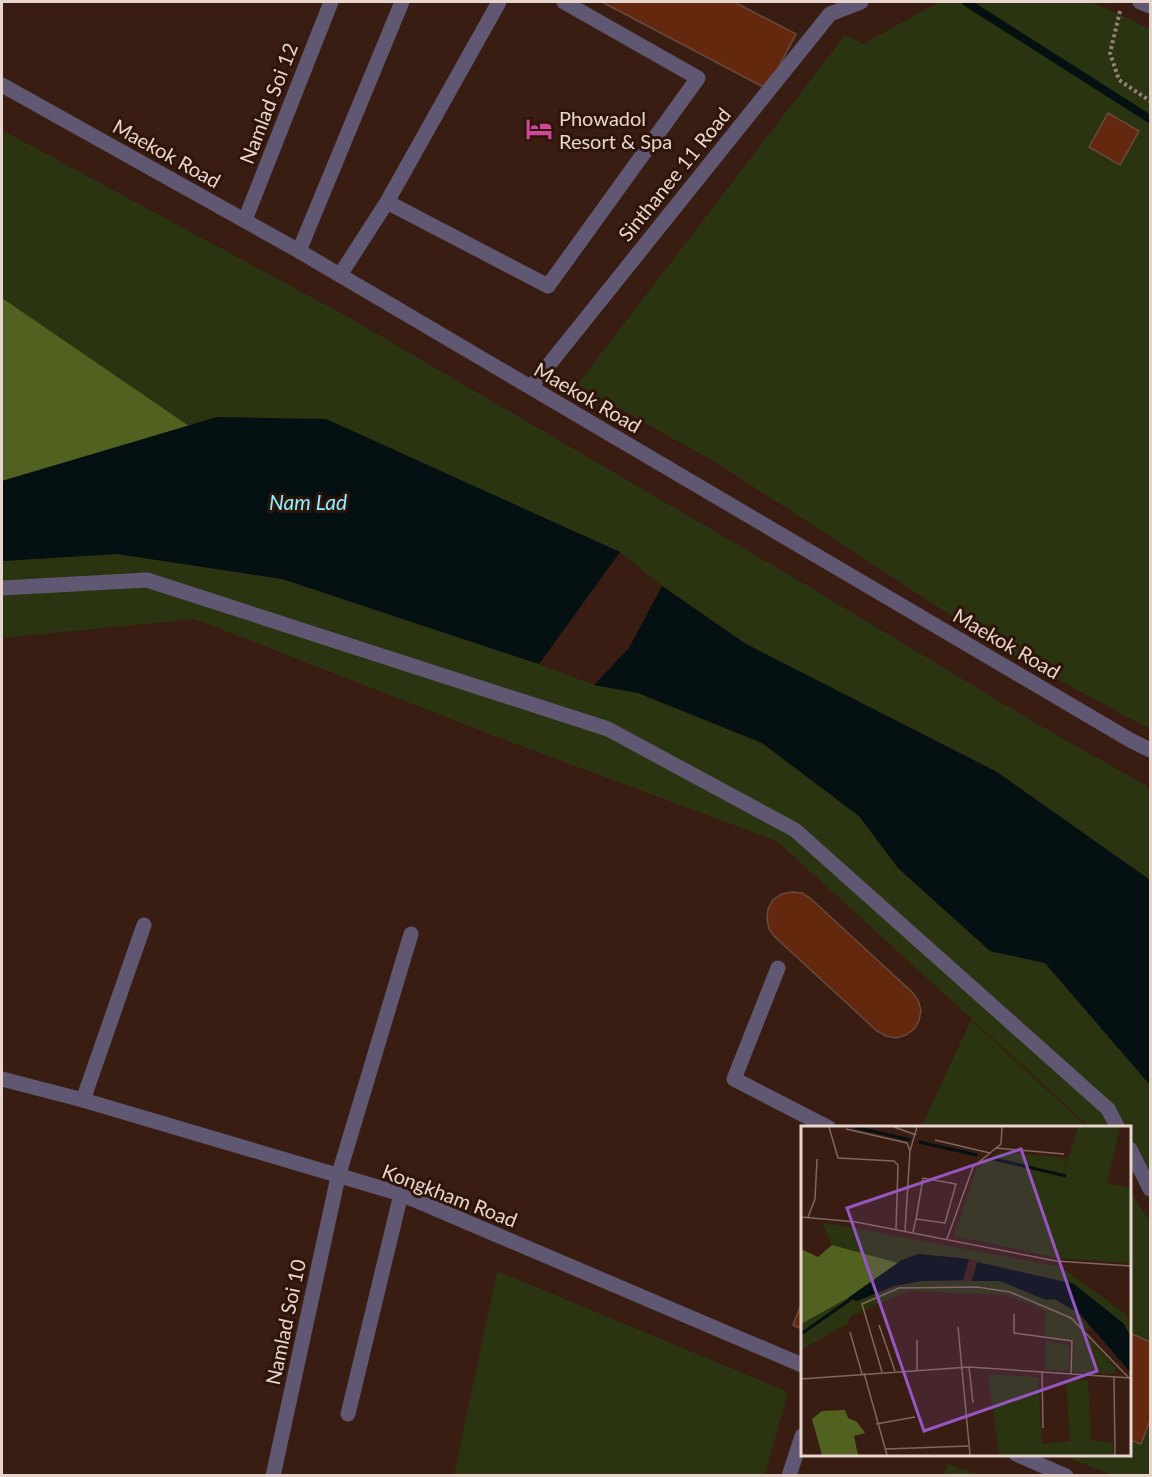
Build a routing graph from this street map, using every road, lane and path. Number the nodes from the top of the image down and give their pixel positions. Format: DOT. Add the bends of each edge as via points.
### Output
graph roads {
  1 [pos="331,2"];
  2 [pos="402,2"];
  3 [pos="499,2"];
  4 [pos="564,2"];
  5 [pos="861,2"];
  6 [pos="1122,2"];
  7 [pos="1140,2"];
  8 [pos="1150,6"];
  9 [pos="2,85"];
  10 [pos="1150,101"];
  11 [pos="387,202"];
  12 [pos="245,220"];
  13 [pos="299,251"];
  14 [pos="340,275"];
  15 [pos="531,387"];
  16 [pos="2,588"];
  17 [pos="1150,750"];
  18 [pos="144,924"];
  19 [pos="411,934"];
  20 [pos="778,968"];
  21 [pos="2,1079"];
  22 [pos="83,1100"];
  23 [pos="825,1126"];
  24 [pos="1117,1126"];
  25 [pos="1131,1151"];
  26 [pos="338,1176"];
  27 [pos="1150,1189"];
  28 [pos="401,1194"];
  29 [pos="801,1365"];
  30 [pos="348,1414"];
  31 [pos="801,1439"];
  32 [pos="1018,1456"];
  33 [pos="273,1476"];
  34 [pos="789,1476"];
  35 [pos="1066,1476"];
  1 -- 12 [label="street, Namlad Soi 12"];
  2 -- 13 [label="street"];
  3 -- 11 [label="street"];
  4 -- 11 [label="street" via="698,78 548,286"];
  5 -- 15 [label="street, Sinthanee 11 Road" via="830,14"];
  6 -- 10 [label="path" via="1110,53 1119,80"];
  7 -- 8 [label="street"];
  9 -- 12 [label="street, Maekok Road"];
  11 -- 14 [label="street"];
  12 -- 13 [label="street, Maekok Road"];
  13 -- 14 [label="street, Maekok Road"];
  14 -- 15 [label="street, Maekok Road"];
  15 -- 17 [label="street, Maekok Road"];
  16 -- 24 [label="street" via="147,580 608,729 795,830 1108,1109"];
  18 -- 22 [label="street"];
  19 -- 26 [label="street, Namlad Soi 10"];
  20 -- 23 [label="street" via="734,1079"];
  21 -- 22 [label="street, Kongkham Road"];
  22 -- 26 [label="street, Kongkham Road"];
  25 -- 27 [label="street"];
  26 -- 28 [label="street, Kongkham Road"];
  26 -- 33 [label="street, Namlad Soi 10"];
  28 -- 29 [label="street, Kongkham Road"];
  28 -- 30 [label="street"];
  31 -- 34 [label="street"];
  32 -- 35 [label="street"];
}
